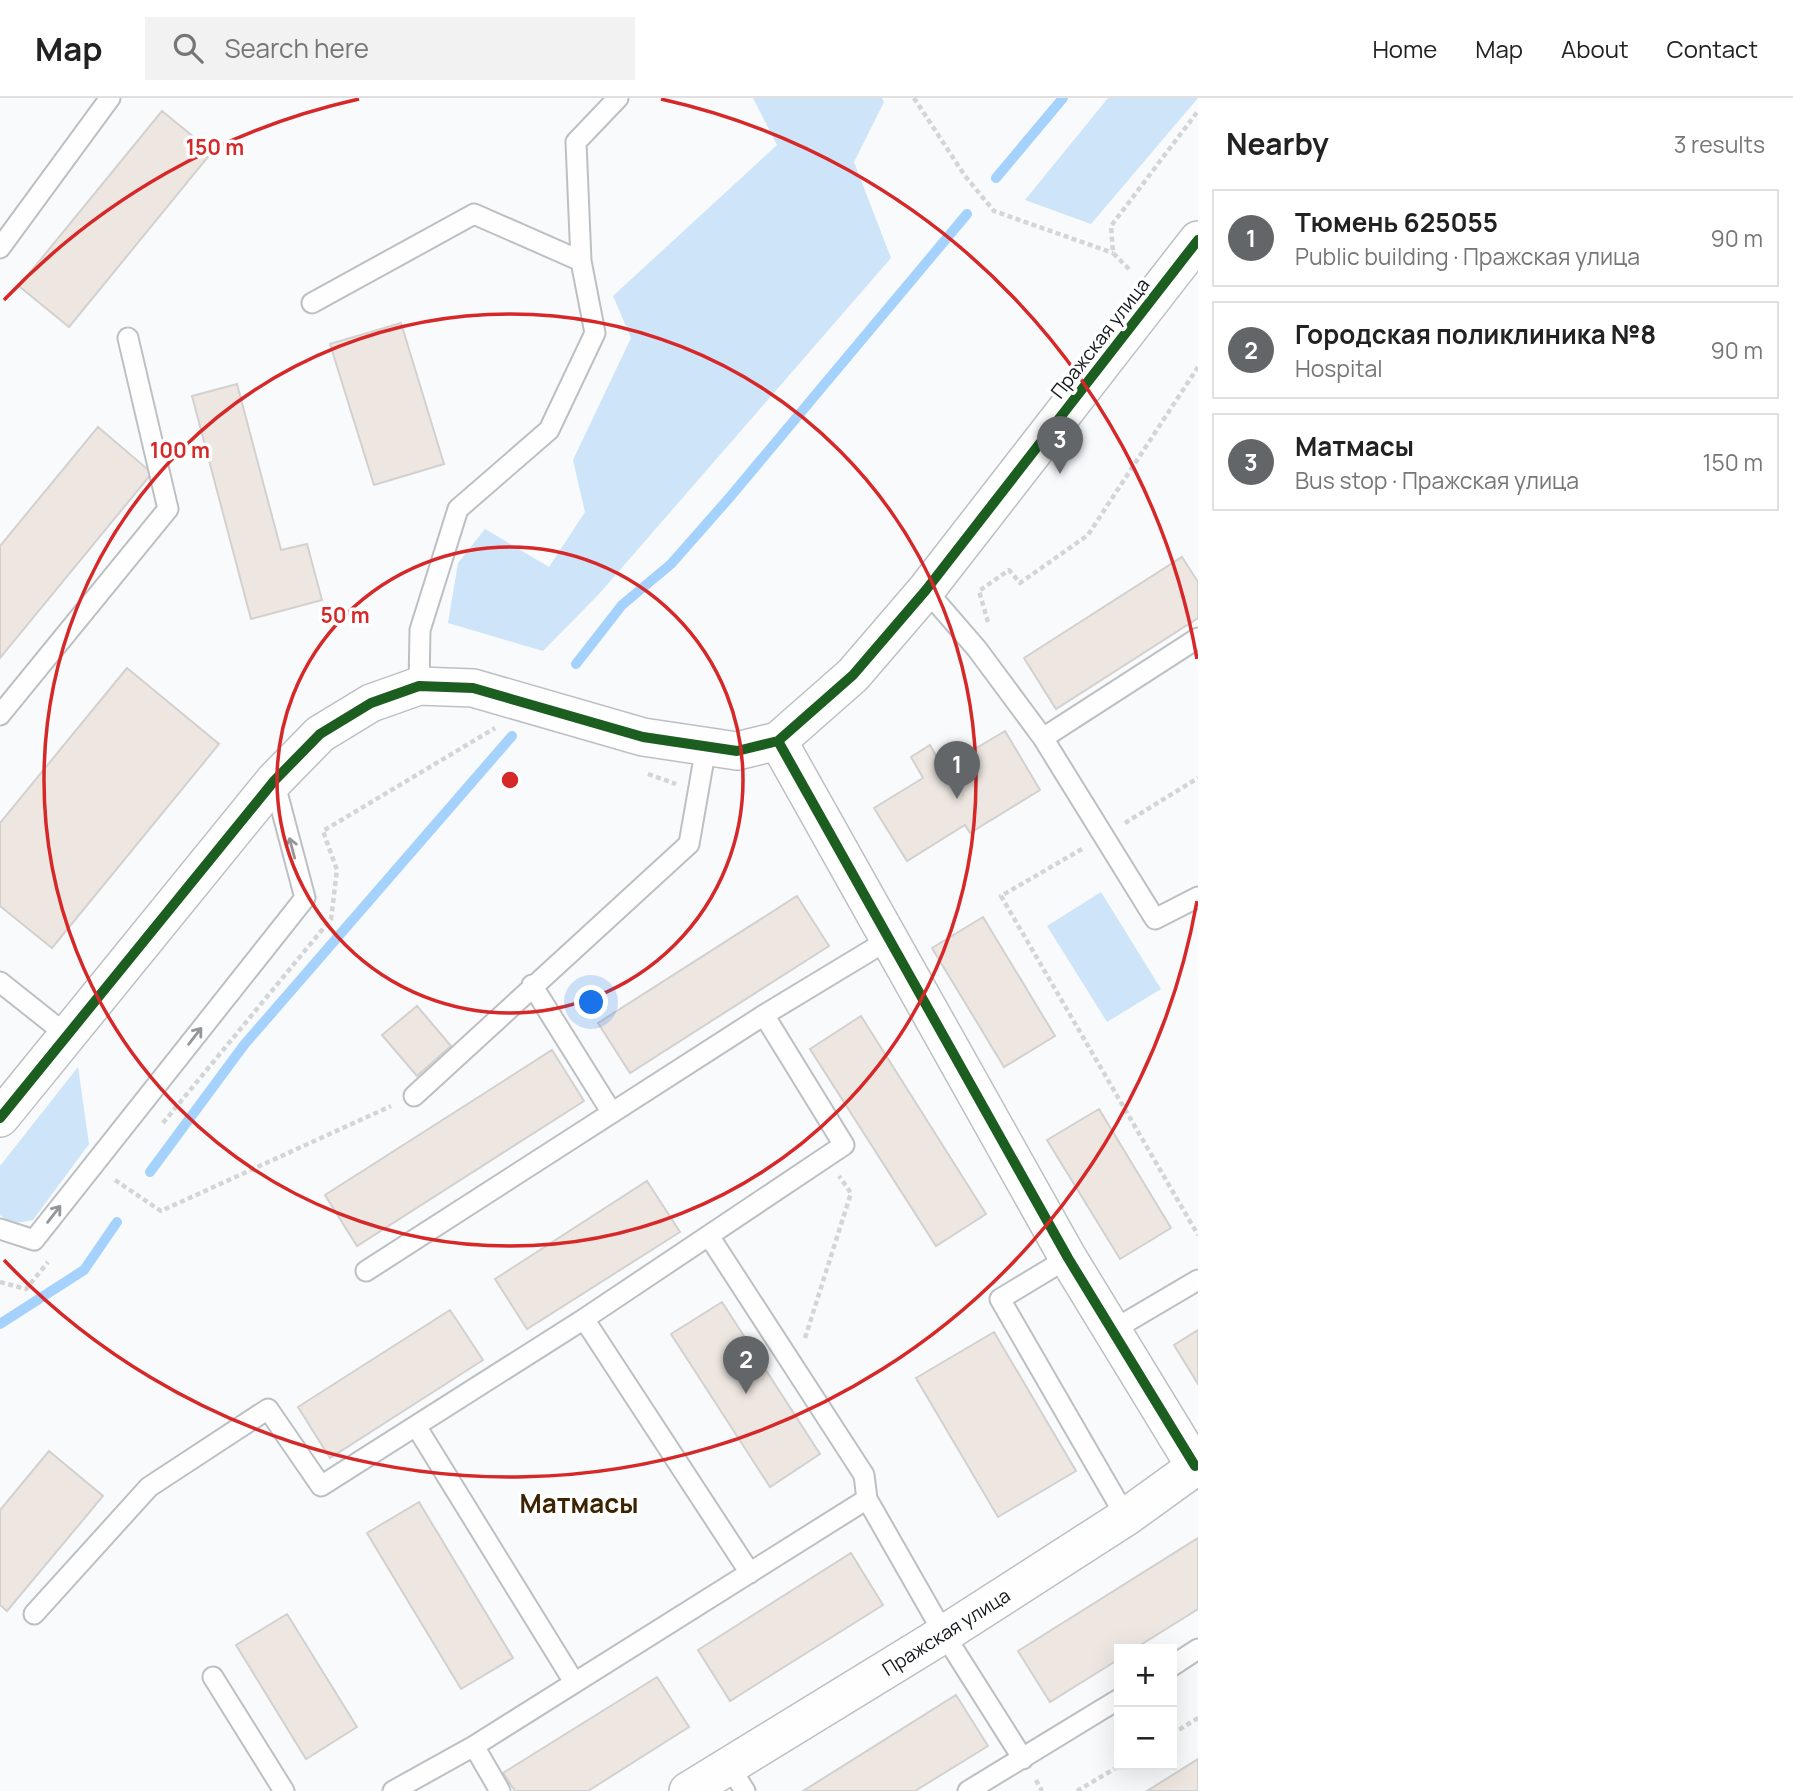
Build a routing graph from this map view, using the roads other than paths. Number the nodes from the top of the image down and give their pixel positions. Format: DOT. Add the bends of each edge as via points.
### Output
graph roads {
  1 [pos="110,98"];
  2 [pos="618,98"];
  3 [pos="1198,240"];
  4 [pos="0,248"];
  5 [pos="582,261"];
  6 [pos="312,303"];
  7 [pos="128,338"];
  8 [pos="926,590"];
  9 [pos="1198,638"];
  10 [pos="419,686"];
  11 [pos="0,715"];
  12 [pos="1043,738"];
  13 [pos="778,741"];
  14 [pos="706,747"];
  15 [pos="274,781"];
  16 [pos="1198,897"];
  17 [pos="888,940"];
  18 [pos="0,982"];
  19 [pos="532,985"];
  20 [pos="764,1015"];
  21 [pos="68,1036"];
  22 [pos="414,1096"];
  23 [pos="612,1112"];
  24 [pos="0,1118"];
  25 [pos="0,1229"];
  26 [pos="709,1236"];
  27 [pos="1068,1258"];
  28 [pos="366,1271"];
  29 [pos="1198,1280"];
  30 [pos="584,1318"];
  31 [pos="1113,1330"];
  32 [pos="416,1426"];
  33 [pos="1197,1467"];
  34 [pos="867,1499"];
  35 [pos="1126,1517"];
  36 [pos="750,1573"];
  37 [pos="34,1614"];
  38 [pos="944,1634"];
  39 [pos="1198,1649"];
  40 [pos="1177,1663"];
  41 [pos="212,1677"];
  42 [pos="574,1682"];
  43 [pos="1114,1702"];
  44 [pos="474,1746"];
  45 [pos="1023,1759"];
  46 [pos="737,1778"];
  47 [pos="284,1791"];
  48 [pos="393,1791"];
  49 [pos="500,1791"];
  50 [pos="688,1791"];
  51 [pos="968,1791"];
  1 -- 4 [label="lane"];
  2 -- 5 [label="lane" via="576,142"];
  3 -- 8 [label="street, Пражская улица"];
  5 -- 6 [label="lane" via="474,214"];
  5 -- 10 [label="lane" via="595,333 549,430 458,509 420,630"];
  7 -- 11 [label="lane" via="168,509"];
  8 -- 12 [label="lane"];
  8 -- 13 [label="street, Пражская улица" via="853,675"];
  9 -- 12 [label="lane"];
  10 -- 14 [label="street" via="473,688 643,737"];
  10 -- 15 [label="street" via="371,703 320,734"];
  12 -- 16 [label="lane" via="1155,919"];
  13 -- 14 [label="street" via="737,751"];
  13 -- 17 [label="street"];
  14 -- 19 [label="lane" via="689,844"];
  15 -- 21 [label="street"];
  25 -- 15 [label="lane, one-way" via="34,1240 305,898"];
  17 -- 20 [label="lane"];
  17 -- 27 [label="street"];
  18 -- 21 [label="lane"];
  19 -- 22 [label="lane"];
  19 -- 23 [label="lane"];
  20 -- 23 [label="lane"];
  20 -- 26 [label="lane" via="844,1145"];
  21 -- 24 [label="street"];
  23 -- 28 [label="lane"];
  26 -- 30 [label="lane"];
  26 -- 34 [label="lane" via="864,1475"];
  27 -- 31 [label="street"];
  27 -- 35 [label="lane" via="1000,1299"];
  29 -- 31 [label="lane"];
  30 -- 32 [label="lane"];
  30 -- 36 [label="lane"];
  31 -- 33 [label="street"];
  32 -- 37 [label="lane" via="321,1486 268,1409 149,1487"];
  32 -- 42 [label="lane"];
  33 -- 35 [label="street, Пражская улица"];
  34 -- 36 [label="lane"];
  34 -- 38 [label="lane"];
  35 -- 38 [label="street, Пражская улица"];
  36 -- 42 [label="lane"];
  38 -- 45 [label="lane"];
  38 -- 46 [label="street, Пражская улица"];
  39 -- 40 [label="lane"];
  41 -- 47 [label="lane"];
  42 -- 44 [label="lane"];
  43 -- 45 [label="lane"];
  44 -- 48 [label="lane"];
  44 -- 49 [label="lane"];
  45 -- 51 [label="lane"];
  46 -- 50 [label="street, Пражская улица"];
}
